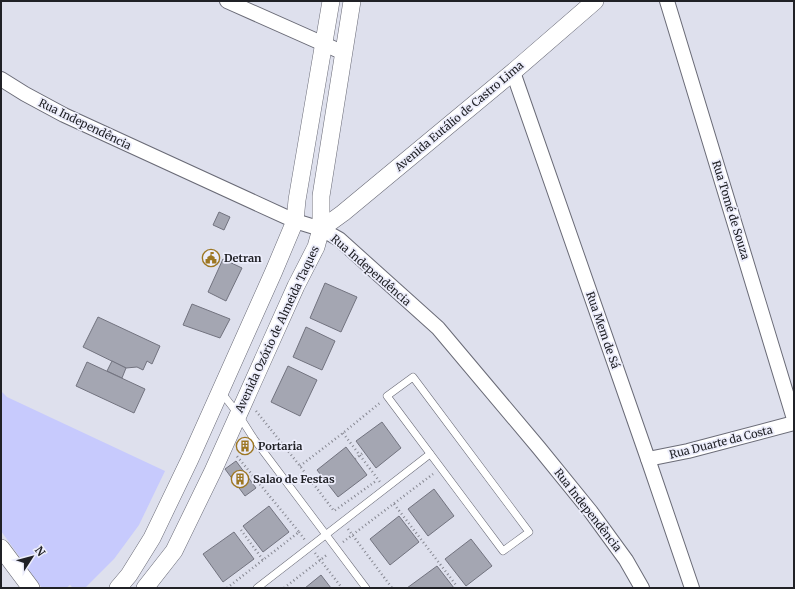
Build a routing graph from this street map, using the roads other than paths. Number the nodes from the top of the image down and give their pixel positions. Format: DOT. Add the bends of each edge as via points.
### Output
graph roads {
  1 [pos="227,1"];
  2 [pos="331,1"];
  3 [pos="352,1"];
  4 [pos="595,1"];
  5 [pos="668,1"];
  6 [pos="324,44"];
  7 [pos="344,53"];
  8 [pos="513,72"];
  9 [pos="1,79"];
  10 [pos="294,221"];
  11 [pos="321,229"];
  12 [pos="220,392"];
  13 [pos="238,414"];
  14 [pos="794,419"];
  15 [pos="794,423"];
  16 [pos="430,454"];
  17 [pos="648,459"];
  18 [pos="325,535"];
  19 [pos="1,548"];
  20 [pos="31,588"];
  21 [pos="118,588"];
  22 [pos="145,588"];
  23 [pos="257,588"];
  24 [pos="366,588"];
  25 [pos="642,588"];
  26 [pos="692,588"];
  1 -- 6 [label="street"];
  2 -- 6 [label="street"];
  3 -- 7 [label="street, Avenida Ozório de Almeida Taques"];
  4 -- 8 [label="street, Avenida Eutálio de Castro Lima"];
  5 -- 14 [label="street, Rua Tomé de Souza"];
  6 -- 7 [label="street"];
  6 -- 10 [label="street"];
  7 -- 11 [label="street, Avenida Ozório de Almeida Taques" via="321,196"];
  8 -- 11 [label="street, Avenida Eutálio de Castro Lima"];
  8 -- 17 [label="street, Rua Mem de Sá"];
  9 -- 10 [label="street, Rua Independência" via="64,115"];
  10 -- 11 [label="street, Rua Independência"];
  10 -- 12 [label="street"];
  11 -- 13 [label="street, Avenida Ozório de Almeida Taques" via="316,247"];
  11 -- 25 [label="street, Rua Independência" via="340,239 438,328 591,512 626,560"];
  12 -- 13 [label="lane"];
  12 -- 21 [label="street" via="152,538"];
  13 -- 18 [label="lane"];
  13 -- 22 [label="street, Avenida Ozório de Almeida Taques" via="174,551"];
  15 -- 17 [label="street, Rua Duarte da Costa"];
  16 -- 16 [label="lane" via="387,396 413,377 529,532 503,551"];
  16 -- 18 [label="lane"];
  17 -- 26 [label="street, Rua Mem de Sá"];
  18 -- 23 [label="lane"];
  18 -- 24 [label="lane"];
  19 -- 20 [label="street"];
}
